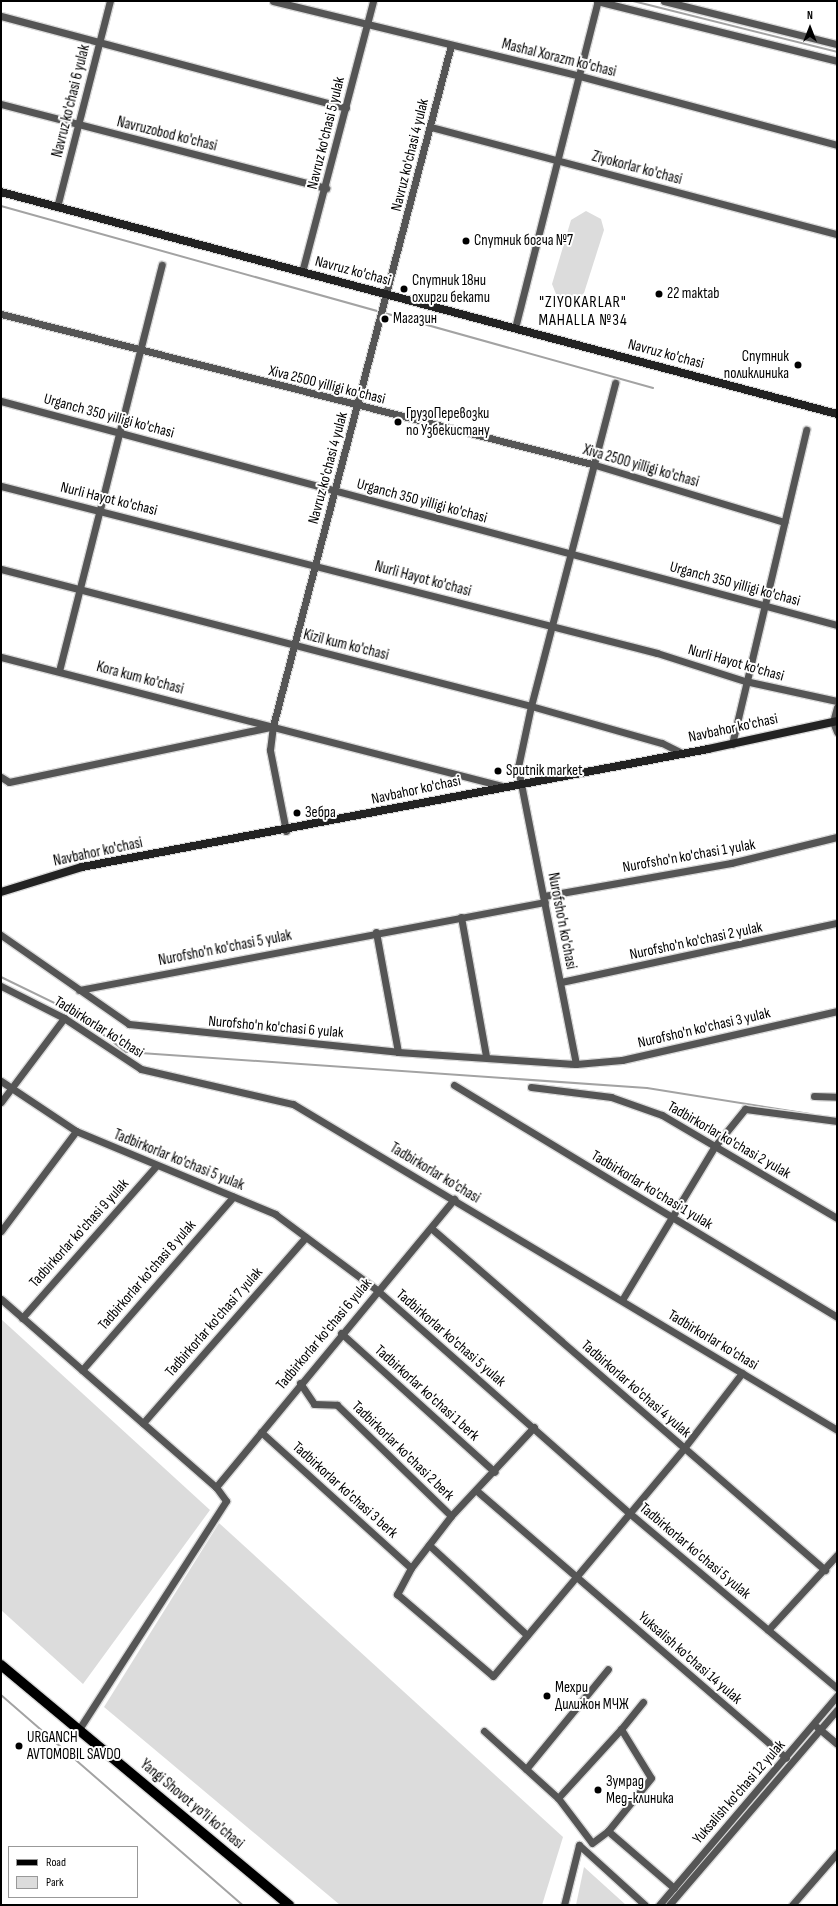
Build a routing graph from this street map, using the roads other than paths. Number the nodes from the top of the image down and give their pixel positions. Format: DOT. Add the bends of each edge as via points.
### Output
graph roads {
  1 [pos="110,1"];
  2 [pos="273,1"];
  3 [pos="374,1"];
  4 [pos="597,1"];
  5 [pos="664,1"];
  6 [pos="1,16"];
  7 [pos="367,24"];
  8 [pos="99,42"];
  9 [pos="837,44"];
  10 [pos="452,45"];
  11 [pos="837,61"];
  12 [pos="580,76"];
  13 [pos="1,104"];
  14 [pos="346,108"];
  15 [pos="78,125"];
  16 [pos="430,127"];
  17 [pos="837,145"];
  18 [pos="559,160"];
  19 [pos="326,188"];
  20 [pos="1,192"];
  21 [pos="57,207"];
  22 [pos="837,234"];
  23 [pos="162,265"];
  24 [pos="302,272"];
  25 [pos="388,294"];
  26 [pos="1,314"];
  27 [pos="515,328"];
  28 [pos="140,350"];
  29 [pos="615,383"];
  30 [pos="1,401"];
  31 [pos="358,406"];
  32 [pos="837,414"];
  33 [pos="806,430"];
  34 [pos="119,433"];
  35 [pos="592,464"];
  36 [pos="1,486"];
  37 [pos="336,491"];
  38 [pos="100,510"];
  39 [pos="784,522"];
  40 [pos="569,553"];
  41 [pos="316,564"];
  42 [pos="1,569"];
  43 [pos="80,590"];
  44 [pos="763,606"];
  45 [pos="837,625"];
  46 [pos="551,626"];
  47 [pos="295,645"];
  48 [pos="1,657"];
  49 [pos="59,671"];
  50 [pos="745,681"];
  51 [pos="837,701"];
  52 [pos="531,706"];
  53 [pos="837,707"];
  54 [pos="835,721"];
  55 [pos="273,726"];
  56 [pos="837,732"];
  57 [pos="732,744"];
  58 [pos="682,753"];
  59 [pos="1,777"];
  60 [pos="522,782"];
  61 [pos="502,786"];
  62 [pos="286,830"];
  63 [pos="837,838"];
  64 [pos="1,892"];
  65 [pos="545,899"];
  66 [pos="461,917"];
  67 [pos="837,923"];
  68 [pos="376,932"];
  69 [pos="1,935"];
  70 [pos="561,982"];
  71 [pos="1,986"];
  72 [pos="79,990"];
  73 [pos="837,1011"];
  74 [pos="64,1018"];
  75 [pos="398,1052"];
  76 [pos="486,1056"];
  77 [pos="576,1064"];
  78 [pos="1,1081"];
  79 [pos="454,1085"];
  80 [pos="531,1087"];
  81 [pos="11,1090"];
  82 [pos="814,1096"];
  83 [pos="837,1097"];
  84 [pos="1,1102"];
  85 [pos="837,1121"];
  86 [pos="76,1131"];
  87 [pos="715,1146"];
  88 [pos="156,1166"];
  89 [pos="233,1197"];
  90 [pos="454,1200"];
  91 [pos="672,1217"];
  92 [pos="837,1218"];
  93 [pos="431,1228"];
  94 [pos="1,1231"];
  95 [pos="306,1237"];
  96 [pos="377,1290"];
  97 [pos="1,1299"];
  98 [pos="622,1300"];
  99 [pos="837,1317"];
  100 [pos="22,1318"];
  101 [pos="341,1333"];
  102 [pos="82,1370"];
  103 [pos="742,1372"];
  104 [pos="300,1382"];
  105 [pos="143,1423"];
  106 [pos="534,1427"];
  107 [pos="837,1430"];
  108 [pos="261,1432"];
  109 [pos="684,1448"];
  110 [pos="495,1472"];
  111 [pos="216,1487"];
  112 [pos="476,1491"];
  113 [pos="628,1512"];
  114 [pos="451,1516"];
  115 [pos="429,1545"];
  116 [pos="837,1555"];
  117 [pos="411,1568"];
  118 [pos="824,1570"];
  119 [pos="577,1577"];
  120 [pos="768,1630"];
  121 [pos="527,1635"];
  122 [pos="1,1665"];
  123 [pos="608,1669"];
  124 [pos="837,1688"];
  125 [pos="837,1696"];
  126 [pos="643,1702"];
  127 [pos="837,1710"];
  128 [pos="814,1724"];
  129 [pos="79,1729"];
  130 [pos="621,1729"];
  131 [pos="821,1729"];
  132 [pos="484,1731"];
  133 [pos="837,1744"];
  134 [pos="786,1758"];
  135 [pos="526,1769"];
  136 [pos="558,1798"];
  137 [pos="608,1831"];
  138 [pos="592,1843"];
  139 [pos="579,1845"];
  140 [pos="837,1854"];
  141 [pos="674,1888"];
  142 [pos="290,1905"];
  143 [pos="564,1905"];
  144 [pos="645,1905"];
  145 [pos="659,1905"];
  146 [pos="670,1905"];
  147 [pos="792,1905"];
  1 -- 8 [label="street, Navruz ko'chasi 6 yulak"];
  2 -- 7 [label="street, Mashal Xorazm ko'chasi"];
  3 -- 7 [label="street, Navruz ko'chasi 5 yulak"];
  4 -- 11 [label="street"];
  4 -- 12 [label="street"];
  5 -- 9 [label="street"];
  6 -- 8 [label="street"];
  7 -- 10 [label="street, Mashal Xorazm ko'chasi"];
  7 -- 14 [label="street, Navruz ko'chasi 5 yulak"];
  8 -- 14 [label="street"];
  8 -- 15 [label="street, Navruz ko'chasi 6 yulak"];
  10 -- 12 [label="street, Mashal Xorazm ko'chasi"];
  10 -- 16 [label="street, Navruz ko'chasi 4 yulak"];
  12 -- 17 [label="street, Mashal Xorazm ko'chasi"];
  12 -- 18 [label="street"];
  13 -- 15 [label="street, Navruzobod ko'chasi"];
  14 -- 19 [label="street, Navruz ko'chasi 5 yulak"];
  15 -- 19 [label="street, Navruzobod ko'chasi"];
  15 -- 21 [label="street, Navruz ko'chasi 6 yulak"];
  16 -- 18 [label="street, Ziyokorlar ko'chasi"];
  16 -- 25 [label="street, Navruz ko'chasi 4 yulak"];
  18 -- 22 [label="street, Ziyokorlar ko'chasi"];
  18 -- 27 [label="street"];
  19 -- 24 [label="street, Navruz ko'chasi 5 yulak"];
  20 -- 21 [label="street, Navruz ko'chasi"];
  21 -- 24 [label="street, Navruz ko'chasi"];
  23 -- 28 [label="street"];
  24 -- 25 [label="street, Navruz ko'chasi"];
  25 -- 27 [label="street, Navruz ko'chasi"];
  25 -- 31 [label="street, Navruz ko'chasi 4 yulak"];
  26 -- 28 [label="street, Xiva 2500 yilligi ko'chasi"];
  27 -- 32 [label="street, Navruz ko'chasi"];
  28 -- 31 [label="street, Xiva 2500 yilligi ko'chasi"];
  28 -- 34 [label="street"];
  29 -- 35 [label="street, Nurofsho'n ko'chasi"];
  30 -- 34 [label="street, Urganch 350 yilligi ko'chasi"];
  31 -- 35 [label="street, Xiva 2500 yilligi ko'chasi"];
  31 -- 37 [label="street, Navruz ko'chasi 4 yulak"];
  33 -- 39 [label="street"];
  34 -- 37 [label="street, Urganch 350 yilligi ko'chasi"];
  34 -- 38 [label="street"];
  35 -- 39 [label="street, Xiva 2500 yilligi ko'chasi"];
  35 -- 40 [label="street, Nurofsho'n ko'chasi"];
  36 -- 38 [label="street, Nurli Hayot ko'chasi"];
  37 -- 40 [label="street, Urganch 350 yilligi ko'chasi"];
  37 -- 41 [label="street, Navruz ko'chasi 4 yulak"];
  38 -- 41 [label="street, Nurli Hayot ko'chasi"];
  38 -- 43 [label="street"];
  39 -- 44 [label="street"];
  40 -- 44 [label="street, Urganch 350 yilligi ko'chasi"];
  40 -- 46 [label="street, Nurofsho'n ko'chasi"];
  41 -- 46 [label="street, Nurli Hayot ko'chasi"];
  41 -- 47 [label="street, Navruz ko'chasi 4 yulak"];
  42 -- 43 [label="street, Kizil kum ko'chasi"];
  43 -- 47 [label="street, Kizil kum ko'chasi"];
  43 -- 49 [label="street"];
  44 -- 45 [label="street, Urganch 350 yilligi ko'chasi"];
  44 -- 50 [label="street"];
  46 -- 50 [label="street, Nurli Hayot ko'chasi"];
  46 -- 52 [label="street, Nurofsho'n ko'chasi"];
  47 -- 52 [label="street, Kizil kum ko'chasi"];
  47 -- 55 [label="street, Navruz ko'chasi 4 yulak"];
  48 -- 49 [label="street, Kora kum ko'chasi"];
  49 -- 55 [label="street, Kora kum ko'chasi"];
  50 -- 51 [label="street, Nurli Hayot ko'chasi"];
  50 -- 57 [label="street"];
  52 -- 58 [label="street, Kizil kum ko'chasi" via="662,742"];
  52 -- 60 [label="street, Nurofsho'n ko'chasi" via="518,767"];
  53 -- 54 [label="street"];
  54 -- 56 [label="street"];
  54 -- 57 [label="street, Navbahor ko'chasi"];
  55 -- 59 [label="street, Kora kum ko'chasi" via="9,782"];
  55 -- 61 [label="street, Kora kum ko'chasi"];
  55 -- 62 [label="street, Navruz ko'chasi 4 yulak" via="270,750"];
  57 -- 58 [label="street, Navbahor ko'chasi"];
  58 -- 60 [label="street, Navbahor ko'chasi"];
  60 -- 61 [label="street, Navbahor ko'chasi"];
  60 -- 65 [label="street, Nurofsho'n ko'chasi"];
  61 -- 62 [label="street, Navbahor ko'chasi"];
  62 -- 64 [label="street, Navbahor ko'chasi" via="82,867"];
  63 -- 65 [label="street, Nurofsho'n ko'chasi 1 yulak" via="731,863"];
  65 -- 66 [label="street, Nurofsho'n ko'chasi 5 yulak"];
  65 -- 70 [label="street, Nurofsho'n ko'chasi"];
  66 -- 68 [label="street, Nurofsho'n ko'chasi 5 yulak"];
  66 -- 76 [label="street"];
  67 -- 70 [label="street, Nurofsho'n ko'chasi 2 yulak"];
  68 -- 72 [label="street, Nurofsho'n ko'chasi 5 yulak"];
  68 -- 75 [label="street"];
  69 -- 72 [label="street, Nurofsho'n ko'chasi 6 yulak"];
  70 -- 77 [label="street, Nurofsho'n ko'chasi"];
  71 -- 74 [label="street, Tadbirkorlar ko'chasi"];
  72 -- 75 [label="street, Nurofsho'n ko'chasi 6 yulak" via="129,1024"];
  73 -- 77 [label="street, Nurofsho'n ko'chasi 3 yulak" via="622,1060"];
  74 -- 81 [label="street"];
  74 -- 90 [label="street, Tadbirkorlar ko'chasi" via="141,1069 293,1104"];
  75 -- 76 [label="street, Nurofsho'n ko'chasi 6 yulak"];
  76 -- 77 [label="street, Nurofsho'n ko'chasi 6 yulak"];
  78 -- 81 [label="street, Tadbirkorlar ko'chasi 5 yulak"];
  79 -- 91 [label="street, Tadbirkorlar ko'chasi 1 yulak"];
  80 -- 87 [label="street, Tadbirkorlar ko'chasi 2 yulak" via="611,1097 662,1115"];
  81 -- 84 [label="street"];
  81 -- 86 [label="street, Tadbirkorlar ko'chasi 5 yulak"];
  82 -- 83 [label="street"];
  85 -- 87 [label="street" via="750,1107"];
  86 -- 88 [label="street, Tadbirkorlar ko'chasi 5 yulak"];
  86 -- 94 [label="street"];
  87 -- 91 [label="street"];
  87 -- 92 [label="street, Tadbirkorlar ko'chasi 2 yulak"];
  88 -- 89 [label="street, Tadbirkorlar ko'chasi 5 yulak"];
  88 -- 100 [label="street, Tadbirkorlar ko'chasi 9 yulak"];
  89 -- 95 [label="street, Tadbirkorlar ko'chasi 5 yulak" via="275,1214"];
  89 -- 102 [label="street, Tadbirkorlar ko'chasi 8 yulak"];
  90 -- 93 [label="street, Tadbirkorlar ko'chasi 6 yulak"];
  90 -- 98 [label="street, Tadbirkorlar ko'chasi"];
  91 -- 98 [label="street"];
  91 -- 99 [label="street, Tadbirkorlar ko'chasi 1 yulak"];
  93 -- 96 [label="street, Tadbirkorlar ko'chasi 6 yulak"];
  93 -- 109 [label="street, Tadbirkorlar ko'chasi 4 yulak"];
  95 -- 96 [label="street, Tadbirkorlar ko'chasi 5 yulak"];
  95 -- 105 [label="street, Tadbirkorlar ko'chasi 7 yulak"];
  96 -- 101 [label="street, Tadbirkorlar ko'chasi 6 yulak"];
  96 -- 106 [label="street, Tadbirkorlar ko'chasi 5 yulak"];
  97 -- 100 [label="street"];
  98 -- 103 [label="street, Tadbirkorlar ko'chasi"];
  100 -- 102 [label="street"];
  101 -- 104 [label="street, Tadbirkorlar ko'chasi 6 yulak"];
  101 -- 110 [label="street, Tadbirkorlar ko'chasi 1 berk"];
  102 -- 105 [label="street"];
  103 -- 107 [label="street, Tadbirkorlar ko'chasi"];
  103 -- 109 [label="street"];
  104 -- 108 [label="street, Tadbirkorlar ko'chasi 6 yulak"];
  104 -- 114 [label="street, Tadbirkorlar ko'chasi 2 berk" via="314,1404 337,1405"];
  105 -- 111 [label="street"];
  106 -- 110 [label="street"];
  106 -- 113 [label="street, Tadbirkorlar ko'chasi 5 yulak"];
  108 -- 111 [label="street, Tadbirkorlar ko'chasi 6 yulak"];
  108 -- 117 [label="street, Tadbirkorlar ko'chasi 3 berk"];
  109 -- 113 [label="street"];
  109 -- 118 [label="street, Tadbirkorlar ko'chasi 4 yulak"];
  110 -- 112 [label="street"];
  111 -- 129 [label="street" via="226,1501"];
  112 -- 114 [label="street"];
  112 -- 119 [label="street, Yuksalish ko'chasi 14 yulak"];
  113 -- 119 [label="street"];
  113 -- 120 [label="street, Tadbirkorlar ko'chasi 5 yulak"];
  114 -- 115 [label="street"];
  115 -- 117 [label="street"];
  115 -- 121 [label="street"];
  116 -- 118 [label="street"];
  117 -- 121 [label="street" via="397,1594 493,1676"];
  118 -- 120 [label="street"];
  119 -- 121 [label="street"];
  119 -- 134 [label="street, Yuksalish ko'chasi 14 yulak"];
  120 -- 124 [label="street, Tadbirkorlar ko'chasi 5 yulak"];
  122 -- 129 [label="main road, Yangi Shovot yo'li ko'chasi"];
  123 -- 135 [label="street"];
  125 -- 128 [label="street, Yuksalish ko'chasi 12 yulak"];
  126 -- 130 [label="street"];
  127 -- 131 [label="street, Yuksalish ko'chasi 12 yulak"];
  128 -- 131 [label="street"];
  128 -- 134 [label="street, Yuksalish ko'chasi 12 yulak"];
  129 -- 142 [label="main road, Yangi Shovot yo'li ko'chasi"];
  130 -- 136 [label="street"];
  130 -- 137 [label="street" via="652,1778"];
  131 -- 133 [label="street"];
  131 -- 146 [label="street, Yuksalish ko'chasi 12 yulak"];
  132 -- 135 [label="street"];
  134 -- 141 [label="street, Yuksalish ko'chasi 12 yulak"];
  135 -- 136 [label="street"];
  136 -- 138 [label="street"];
  137 -- 138 [label="street"];
  137 -- 141 [label="street"];
  138 -- 139 [label="street"];
  139 -- 143 [label="street"];
  139 -- 144 [label="street"];
  140 -- 147 [label="street"];
  141 -- 145 [label="street, Yuksalish ko'chasi 12 yulak"];
}
